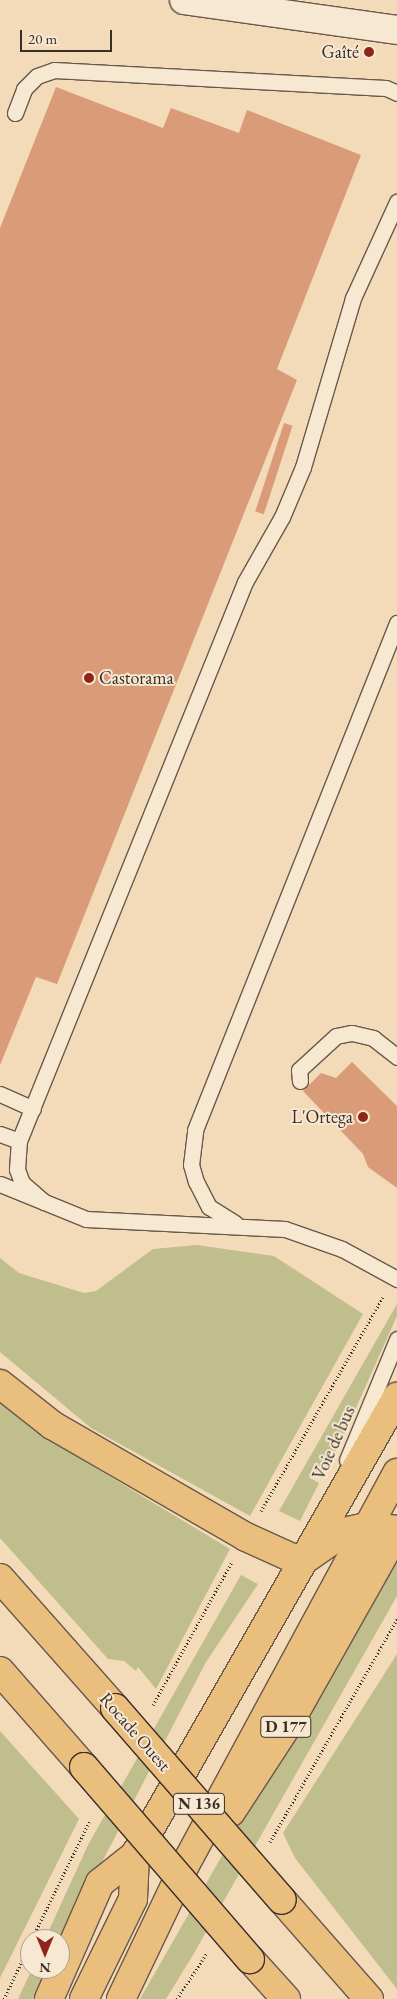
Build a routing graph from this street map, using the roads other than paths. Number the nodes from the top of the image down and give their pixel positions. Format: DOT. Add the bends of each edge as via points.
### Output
graph roads {
  1 [pos="184,0"];
  2 [pos="274,0"];
  3 [pos="397,17"];
  4 [pos="397,30"];
  5 [pos="397,94"];
  6 [pos="15,112"];
  7 [pos="397,202"];
  8 [pos="397,623"];
  9 [pos="397,1057"];
  10 [pos="300,1081"];
  11 [pos="0,1094"];
  12 [pos="33,1109"];
  13 [pos="0,1134"];
  14 [pos="19,1141"];
  15 [pos="0,1184"];
  16 [pos="44,1202"];
  17 [pos="235,1223"];
  18 [pos="396,1278"];
  19 [pos="397,1339"];
  20 [pos="0,1384"];
  21 [pos="397,1397"];
  22 [pos="397,1472"];
  23 [pos="366,1527"];
  24 [pos="397,1531"];
  25 [pos="301,1562"];
  26 [pos="0,1578"];
  27 [pos="334,1582"];
  28 [pos="0,1671"];
  29 [pos="135,1854"];
  30 [pos="163,1916"];
  31 [pos="49,1999"];
  32 [pos="84,1999"];
  33 [pos="120,1999"];
  34 [pos="286,1999"];
  35 [pos="369,1999"];
  1 -- 4 [label="street"];
  2 -- 3 [label="street"];
  5 -- 6 [label="lane" via="386,88 54,70 37,76 24,89"];
  7 -- 12 [label="lane" via="353,298 303,467 282,517 245,582"];
  8 -- 17 [label="lane" via="195,1130 191,1165 196,1182 209,1207"];
  9 -- 10 [label="lane" via="373,1038 352,1033 336,1036 299,1070"];
  11 -- 12 [label="lane"];
  12 -- 14 [label="lane"];
  13 -- 14 [label="lane"];
  14 -- 16 [label="lane" via="17,1162 22,1183"];
  15 -- 16 [label="lane"];
  16 -- 17 [label="lane" via="86,1219 116,1223"];
  17 -- 18 [label="lane" via="315,1238"];
  19 -- 25 [label="lane, Voie de bus"];
  20 -- 25 [label="main road" via="52,1425 246,1537"];
  21 -- 25 [label="main road"];
  22 -- 23 [label="main road"];
  23 -- 24 [label="main road"];
  23 -- 25 [label="main road" via="332,1538"];
  23 -- 27 [label="main road"];
  24 -- 30 [label="main road, D 177" via="289,1723"];
  25 -- 27 [label="main road"];
  25 -- 29 [label="main road"];
  26 -- 35 [label="main road, Rocade Ouest / N 136, bridge"];
  27 -- 30 [label="main road" via="184,1867"];
  28 -- 34 [label="main road, bridge"];
  29 -- 31 [label="main road" via="100,1883"];
  29 -- 32 [label="main road" via="132,1899"];
  30 -- 33 [label="main road, D 177"];
}
